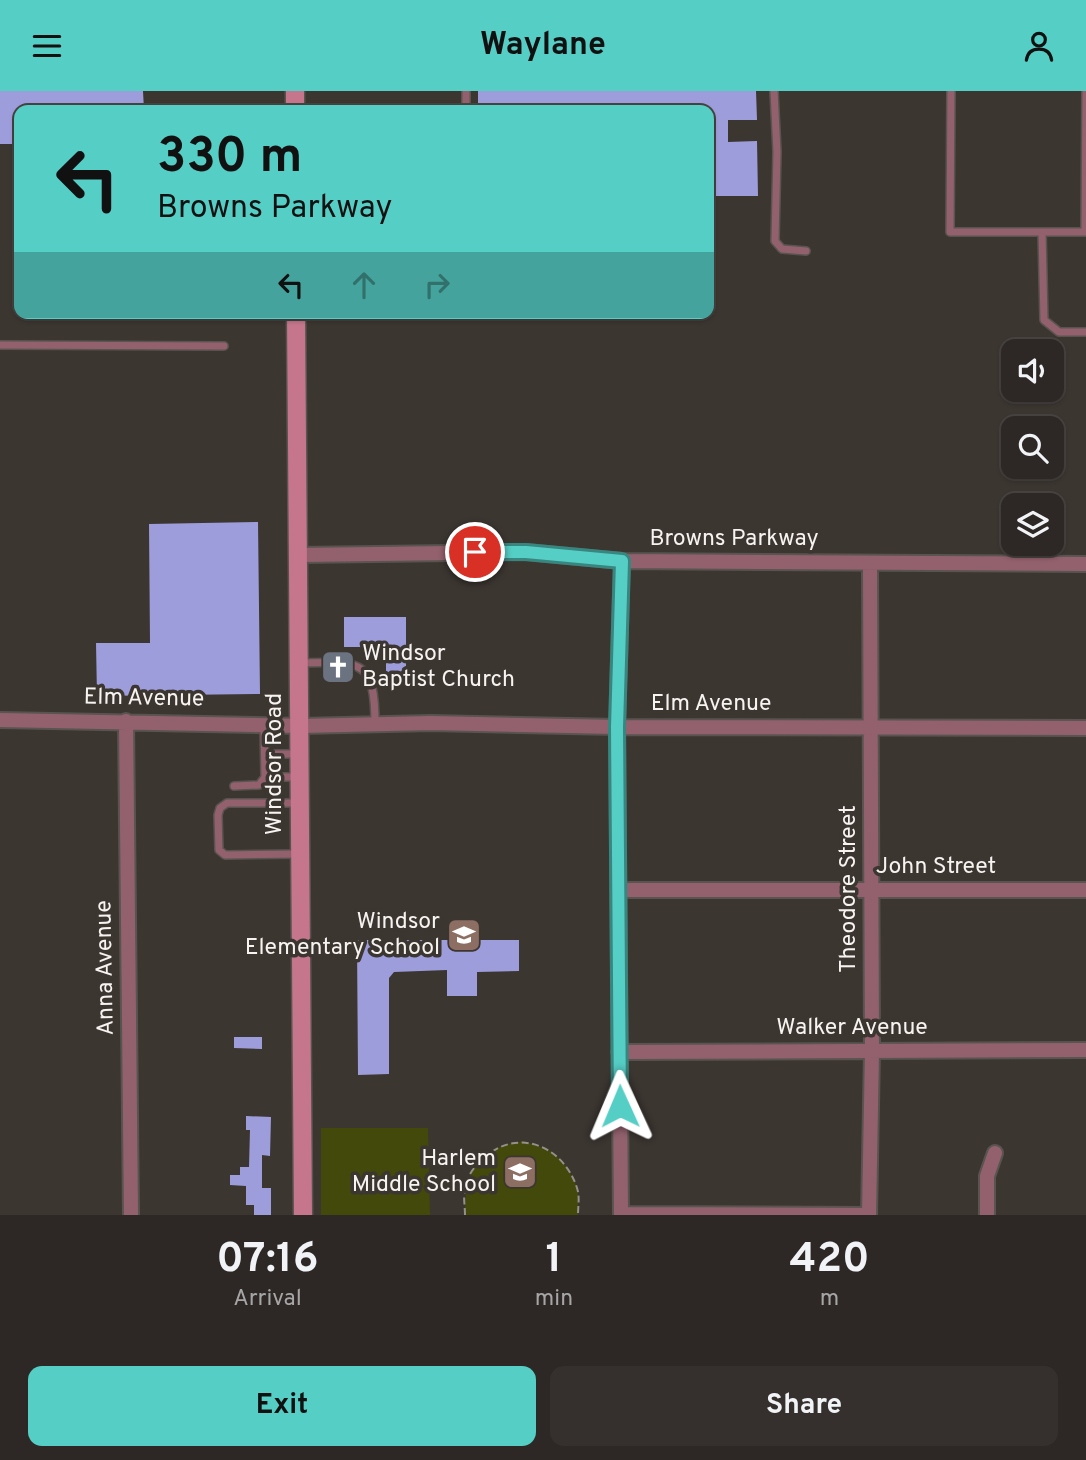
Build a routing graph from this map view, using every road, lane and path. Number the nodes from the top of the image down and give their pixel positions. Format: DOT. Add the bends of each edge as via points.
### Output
graph roads {
  1 [pos="774,91"];
  2 [pos="951,91"];
  3 [pos="1086,91"];
  4 [pos="1042,232"];
  5 [pos="806,251"];
  6 [pos="296,319"];
  7 [pos="1086,332"];
  8 [pos="0,345"];
  9 [pos="224,346"];
  10 [pos="299,555"];
  11 [pos="622,561"];
  12 [pos="870,563"];
  13 [pos="1086,564"];
  14 [pos="299,663"];
  15 [pos="0,720"];
  16 [pos="126,721"];
  17 [pos="375,724"];
  18 [pos="264,725"];
  19 [pos="300,726"];
  20 [pos="617,727"];
  21 [pos="870,728"];
  22 [pos="1086,728"];
  23 [pos="265,754"];
  24 [pos="300,754"];
  25 [pos="265,777"];
  26 [pos="300,777"];
  27 [pos="233,786"];
  28 [pos="300,803"];
  29 [pos="300,853"];
  30 [pos="872,889"];
  31 [pos="618,890"];
  32 [pos="1086,890"];
  33 [pos="1086,1050"];
  34 [pos="872,1051"];
  35 [pos="619,1052"];
  36 [pos="995,1153"];
  37 [pos="621,1214"];
  38 [pos="131,1215"];
  39 [pos="303,1215"];
  40 [pos="465,1215"];
  41 [pos="579,1215"];
  42 [pos="869,1215"];
  43 [pos="987,1215"];
  1 -- 5 [label="lane" via="775,241 782,249"];
  2 -- 4 [label="lane" via="950,232"];
  3 -- 4 [label="lane" via="1085,232"];
  4 -- 7 [label="lane" via="1044,320 1059,332"];
  6 -- 10 [label="street, Windsor Road"];
  8 -- 9 [label="lane"];
  10 -- 11 [label="street, Browns Parkway" via="526,552"];
  10 -- 14 [label="street, Windsor Road"];
  11 -- 12 [label="street, Browns Parkway"];
  11 -- 20 [label="street"];
  12 -- 13 [label="street, Browns Parkway"];
  12 -- 21 [label="street, Theodore Street"];
  14 -- 17 [label="lane" via="351,663 363,669 375,695"];
  14 -- 19 [label="street, Windsor Road"];
  15 -- 16 [label="street, Elm Avenue"];
  16 -- 18 [label="street, Elm Avenue"];
  16 -- 38 [label="street, Anna Avenue"];
  17 -- 19 [label="street, Elm Avenue"];
  17 -- 20 [label="street, Elm Avenue"];
  18 -- 19 [label="street, Elm Avenue"];
  18 -- 23 [label="lane"];
  19 -- 24 [label="street, Windsor Road"];
  20 -- 21 [label="street, Elm Avenue"];
  20 -- 31 [label="street"];
  21 -- 22 [label="street, Elm Avenue"];
  21 -- 30 [label="street, Theodore Street"];
  23 -- 24 [label="lane"];
  23 -- 25 [label="lane"];
  24 -- 26 [label="street, Windsor Road"];
  25 -- 26 [label="lane"];
  25 -- 27 [label="lane" via="259,785"];
  26 -- 28 [label="street, Windsor Road"];
  28 -- 29 [label="street, Windsor Road"];
  28 -- 29 [label="lane" via="227,803 218,815 222,853"];
  29 -- 39 [label="street, Windsor Road"];
  30 -- 31 [label="street, John Street"];
  30 -- 32 [label="street, John Street"];
  30 -- 34 [label="street, Theodore Street"];
  31 -- 35 [label="street"];
  33 -- 34 [label="street, Walker Avenue"];
  34 -- 35 [label="street, Walker Avenue"];
  34 -- 42 [label="street, Theodore Street"];
  35 -- 37 [label="street"];
  36 -- 43 [label="street" via="987,1176"];
  37 -- 42 [label="street"];
  40 -- 41 [label="path" via="465,1189 478,1162 494,1149 524,1141 553,1152 565,1165 578,1192"];
}
